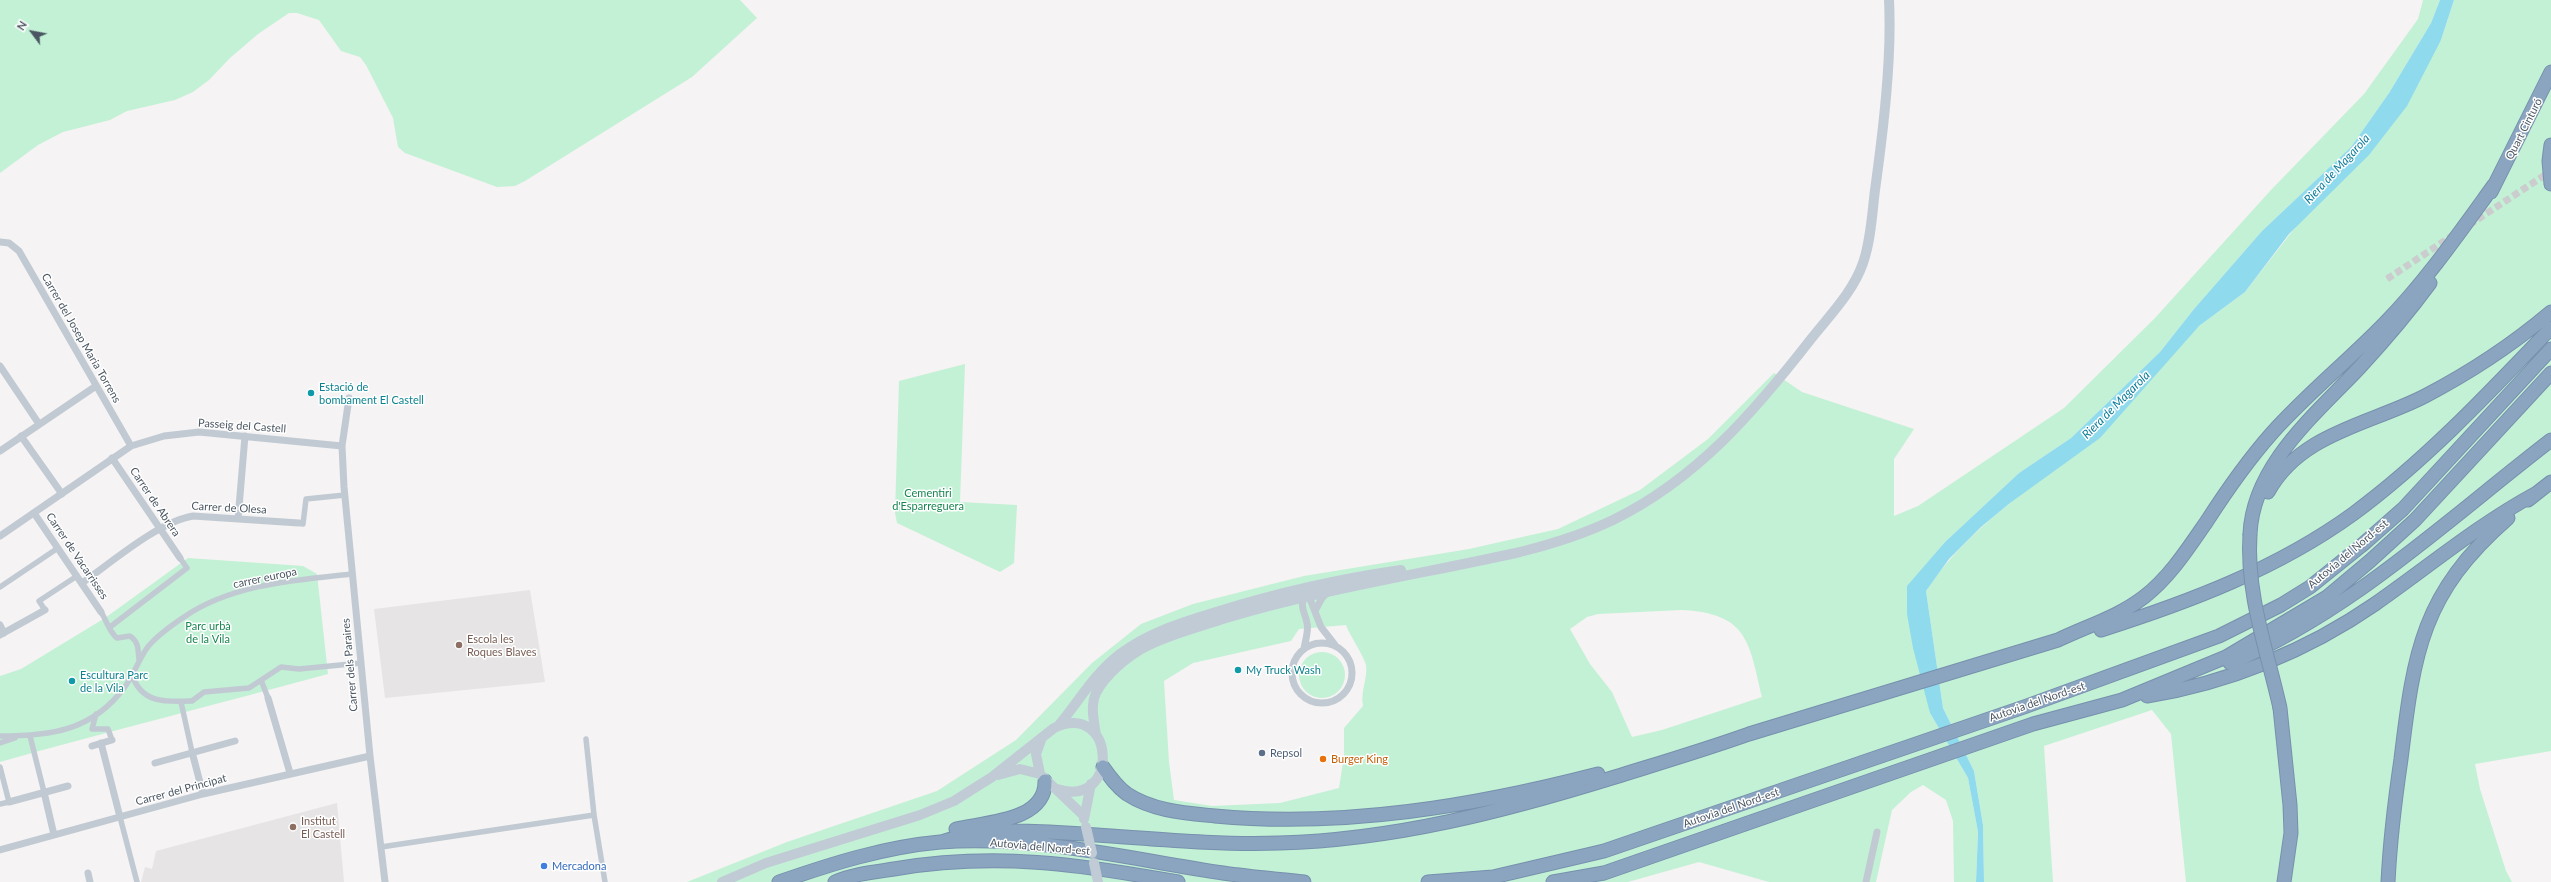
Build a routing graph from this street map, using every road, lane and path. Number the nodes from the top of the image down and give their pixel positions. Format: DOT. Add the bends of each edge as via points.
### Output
graph roads {
  1 [pos="1889,0"];
  2 [pos="2551,72"];
  3 [pos="2551,144"];
  4 [pos="2551,184"];
  5 [pos="2494,185"];
  6 [pos="0,242"];
  7 [pos="2551,312"];
  8 [pos="2551,328"];
  9 [pos="2551,349"];
  10 [pos="0,366"];
  11 [pos="2551,373"];
  12 [pos="96,386"];
  13 [pos="349,398"];
  14 [pos="39,424"];
  15 [pos="21,436"];
  16 [pos="245,436"];
  17 [pos="2551,440"];
  18 [pos="131,446"];
  19 [pos="342,446"];
  20 [pos="0,451"];
  21 [pos="112,458"];
  22 [pos="2551,482"];
  23 [pos="62,494"];
  24 [pos="2535,494"];
  25 [pos="345,495"];
  26 [pos="34,513"];
  27 [pos="238,519"];
  28 [pos="299,523"];
  29 [pos="160,529"];
  30 [pos="2250,534"];
  31 [pos="0,536"];
  32 [pos="58,548"];
  33 [pos="180,558"];
  34 [pos="352,574"];
  35 [pos="77,576"];
  36 [pos="82,583"];
  37 [pos="1331,586"];
  38 [pos="0,587"];
  39 [pos="1274,594"];
  40 [pos="1305,596"];
  41 [pos="1282,601"];
  42 [pos="45,610"];
  43 [pos="1316,610"];
  44 [pos="101,612"];
  45 [pos="1302,612"];
  46 [pos="0,625"];
  47 [pos="110,626"];
  48 [pos="2,634"];
  49 [pos="2058,640"];
  50 [pos="1335,646"];
  51 [pos="1304,649"];
  52 [pos="139,661"];
  53 [pos="361,663"];
  54 [pos="132,675"];
  55 [pos="261,680"];
  56 [pos="2172,680"];
  57 [pos="268,698"];
  58 [pos="2122,700"];
  59 [pos="181,702"];
  60 [pos="96,714"];
  61 [pos="1059,725"];
  62 [pos="1749,734"];
  63 [pos="1096,735"];
  64 [pos="0,736"];
  65 [pos="20,736"];
  66 [pos="30,736"];
  67 [pos="1042,738"];
  68 [pos="586,739"];
  69 [pos="112,740"];
  70 [pos="235,741"];
  71 [pos="0,743"];
  72 [pos="101,743"];
  73 [pos="92,746"];
  74 [pos="192,752"];
  75 [pos="370,756"];
  76 [pos="155,762"];
  77 [pos="0,767"];
  78 [pos="1103,767"];
  79 [pos="290,773"];
  80 [pos="992,777"];
  81 [pos="1043,778"];
  82 [pos="1091,784"];
  83 [pos="68,786"];
  84 [pos="1058,789"];
  85 [pos="44,792"];
  86 [pos="203,794"];
  87 [pos="9,802"];
  88 [pos="0,804"];
  89 [pos="594,815"];
  90 [pos="1084,816"];
  91 [pos="120,817"];
  92 [pos="1877,832"];
  93 [pos="54,835"];
  94 [pos="941,842"];
  95 [pos="915,845"];
  96 [pos="381,847"];
  97 [pos="0,850"];
  98 [pos="88,873"];
  99 [pos="1604,873"];
  100 [pos="90,882"];
  101 [pos="137,882"];
  102 [pos="385,882"];
  103 [pos="605,882"];
  104 [pos="722,882"];
  105 [pos="779,882"];
  106 [pos="835,882"];
  107 [pos="1098,882"];
  108 [pos="1178,882"];
  109 [pos="1304,882"];
  110 [pos="1428,882"];
  111 [pos="1553,882"];
  112 [pos="1581,882"];
  113 [pos="1866,882"];
  114 [pos="2284,882"];
  115 [pos="2388,882"];
  1 -- 37 [label="main road" via="1889,38 1882,130 1868,240 1860,269 1842,300 1745,418 1700,464 1671,486 1636,508 1578,535 1522,551"];
  2 -- 5 [label="highway, Quart Cinturó"];
  3 -- 4 [label="highway"];
  5 -- 30 [label="highway" via="2477,217 2399,324 2275,463 2256,502"];
  5 -- 49 [label="highway" via="2424,280 2385,323 2271,434 2239,474 2184,555 2162,581 2145,597 2120,613"];
  6 -- 12 [label="street, Carrer del Josep Maria Torrens" via="9,243 19,251"];
  7 -- 30 [label="highway" via="2494,356 2448,384 2424,397 2354,425 2311,447 2293,460 2265,498"];
  8 -- 49 [label="highway" via="2457,427 2352,515 2285,557 2225,586 2154,613 2074,638"];
  9 -- 110 [label="highway, Autovia del Nord-est" via="2403,509 2310,587 2281,605 2198,645 1634,841 1569,860 1493,877"];
  10 -- 14 [label="street"];
  11 -- 56 [label="highway, Autovia del Nord-est" via="2415,520 2349,580 2327,597 2226,657"];
  12 -- 14 [label="street"];
  12 -- 18 [label="street, Carrer del Josep Maria Torrens"];
  13 -- 19 [label="street"];
  14 -- 15 [label="street"];
  15 -- 20 [label="street"];
  15 -- 23 [label="street"];
  16 -- 18 [label="street, Passeig del Castell" via="199,432 164,436"];
  16 -- 19 [label="street, Passeig del Castell"];
  16 -- 27 [label="street"];
  17 -- 56 [label="highway" via="2390,568 2320,617 2273,643 2223,666"];
  18 -- 21 [label="street, Passeig del Castell"];
  19 -- 25 [label="street, Carrer dels Paraires"];
  21 -- 23 [label="street, Passeig del Castell"];
  21 -- 29 [label="street, Carrer de Abrera"];
  22 -- 24 [label="highway"];
  23 -- 26 [label="street, Passeig del Castell"];
  24 -- 58 [label="highway" via="2479,529 2374,605 2296,649 2217,680 2181,690"];
  24 -- 115 [label="highway" via="2480,543 2463,562 2448,584 2425,629 2409,695"];
  25 -- 28 [label="street" via="306,499 303,524"];
  25 -- 34 [label="street, Carrer dels Paraires"];
  26 -- 31 [label="street, Passeig del Castell"];
  26 -- 32 [label="street, Carrer de Vacarrisses"];
  27 -- 28 [label="street, Carrer de Olesa"];
  27 -- 29 [label="street, Carrer de Olesa" via="193,516 179,518"];
  29 -- 33 [label="street, Carrer de Abrera"];
  29 -- 36 [label="street, Carrer de Olesa"];
  30 -- 114 [label="highway, bridge" via="2253,597 2280,708 2290,805 2291,833"];
  32 -- 35 [label="street, Carrer de Vacarrisses"];
  32 -- 38 [label="street"];
  33 -- 47 [label="street" via="187,568"];
  34 -- 52 [label="street, carrer europa" via="269,585 219,600 185,617 164,632 147,648"];
  34 -- 53 [label="street, Carrer dels Paraires"];
  35 -- 36 [label="street, Carrer de Vacarrisses"];
  35 -- 42 [label="street" via="40,602"];
  36 -- 44 [label="street, Carrer de Vacarrisses"];
  37 -- 39 [label="main road"];
  37 -- 40 [label="main road"];
  37 -- 43 [label="street"];
  39 -- 40 [label="street"];
  39 -- 61 [label="main road" via="1166,627 1148,635 1104,668"];
  40 -- 41 [label="main road"];
  40 -- 43 [label="street" via="1310,599"];
  40 -- 45 [label="street"];
  41 -- 45 [label="street" via="1296,606"];
  41 -- 63 [label="main road" via="1189,630 1136,652 1107,678 1095,694 1093,712"];
  42 -- 48 [label="street"];
  43 -- 50 [label="street" via="1321,627"];
  44 -- 47 [label="street"];
  45 -- 51 [label="street" via="1307,623"];
  46 -- 48 [label="street"];
  47 -- 52 [label="street" via="112,634 117,638 130,636 134,639 138,644"];
  49 -- 62 [label="highway"];
  50 -- 51 [label="street" via="1319,643"];
  50 -- 51 [label="street" via="1348,658 1352,666 1350,684 1339,698 1322,703 1313,702 1301,695 1292,679 1294,661"];
  52 -- 54 [label="street, carrer europa"];
  53 -- 55 [label="street" via="299,669 281,667"];
  53 -- 75 [label="street, Carrer dels Paraires"];
  54 -- 59 [label="street" via="138,689 144,695"];
  54 -- 60 [label="street, carrer europa" via="113,701"];
  55 -- 57 [label="street"];
  55 -- 59 [label="street" via="249,688 204,692 192,701"];
  56 -- 58 [label="highway, Autovia del Nord-est"];
  57 -- 79 [label="street"];
  58 -- 99 [label="highway, Autovia del Nord-est" via="2033,724"];
  59 -- 74 [label="street"];
  60 -- 66 [label="street, carrer europa" via="65,730"];
  60 -- 69 [label="street" via="92,729 108,729"];
  61 -- 63 [label="main road" via="1075,723"];
  61 -- 67 [label="main road"];
  62 -- 78 [label="highway" via="1550,786 1472,802 1363,816 1292,819 1183,813 1147,804 1127,794 1117,786"];
  62 -- 94 [label="highway" via="1550,797 1469,819 1400,832 1332,841 1277,843 1159,840 1025,830 985,832"];
  63 -- 78 [label="main road" via="1103,747"];
  64 -- 65 [label="street, carrer europa"];
  65 -- 66 [label="street, carrer europa"];
  65 -- 71 [label="street"];
  66 -- 85 [label="street"];
  67 -- 80 [label="main road"];
  67 -- 81 [label="main road" via="1036,754"];
  68 -- 89 [label="street"];
  69 -- 72 [label="street"];
  70 -- 74 [label="street"];
  72 -- 73 [label="street"];
  72 -- 91 [label="street"];
  74 -- 76 [label="street"];
  74 -- 86 [label="street"];
  75 -- 79 [label="street, Carrer del Principat"];
  75 -- 96 [label="street, Carrer dels Paraires"];
  77 -- 87 [label="street"];
  78 -- 82 [label="main road"];
  79 -- 86 [label="street, Carrer del Principat"];
  80 -- 81 [label="main road" via="1020,769"];
  80 -- 104 [label="main road" via="941,807 766,863"];
  81 -- 84 [label="main road"];
  81 -- 95 [label="highway" via="1042,800 1030,811 935,835"];
  82 -- 84 [label="main road" via="1078,790"];
  82 -- 90 [label="main road"];
  83 -- 85 [label="street"];
  84 -- 90 [label="main road"];
  85 -- 87 [label="street"];
  85 -- 93 [label="street"];
  86 -- 91 [label="street, Carrer del Principat"];
  87 -- 88 [label="street"];
  89 -- 96 [label="street"];
  89 -- 103 [label="street"];
  90 -- 107 [label="main road, bridge"];
  91 -- 93 [label="street, Carrer del Principat"];
  91 -- 101 [label="street"];
  92 -- 113 [label="street"];
  93 -- 97 [label="street, Carrer del Principat"];
  94 -- 95 [label="highway, Autovia del Nord-est"];
  94 -- 109 [label="highway, Autovia del Nord-est" via="1018,843 1056,847 1118,854 1223,873"];
  95 -- 105 [label="highway, Autovia del Nord-est" via="844,860"];
  96 -- 102 [label="street, Carrer dels Paraires"];
  98 -- 100 [label="street"];
  99 -- 111 [label="highway, Autovia del Nord-est"];
  99 -- 112 [label="highway"];
  106 -- 108 [label="highway, Autovia del Nord-est" via="846,877 917,865 982,859 1022,860 1116,871"];
}
